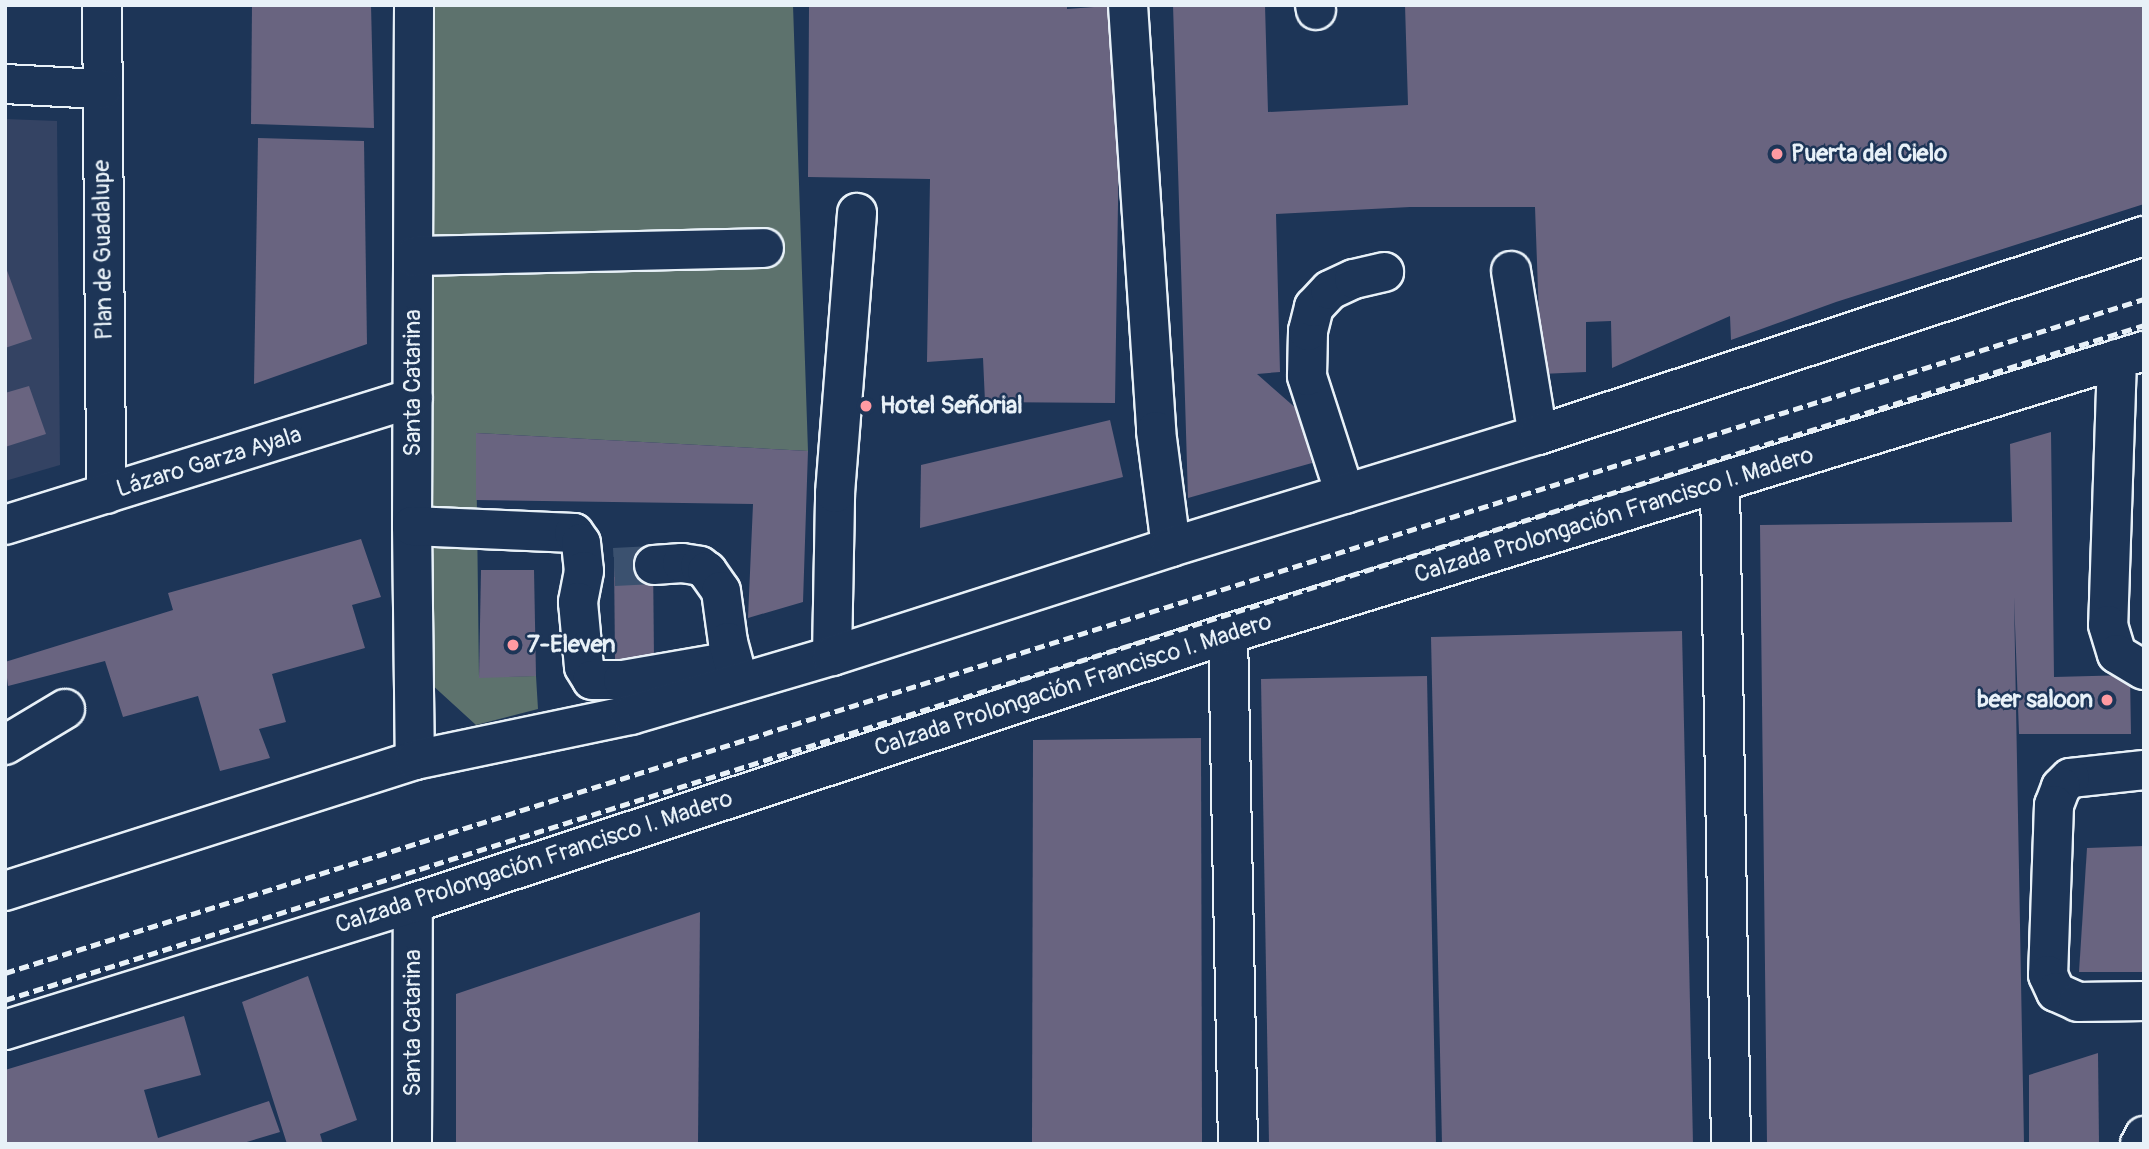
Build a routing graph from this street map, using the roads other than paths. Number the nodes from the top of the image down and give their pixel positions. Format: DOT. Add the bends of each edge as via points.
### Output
graph roads {
  1 [pos="102,5"];
  2 [pos="414,5"];
  3 [pos="1128,5"];
  4 [pos="5,84"];
  5 [pos="102,89"];
  6 [pos="857,213"];
  7 [pos="2144,236"];
  8 [pos="764,248"];
  9 [pos="414,256"];
  10 [pos="1511,271"];
  11 [pos="1384,272"];
  12 [pos="2131,355"];
  13 [pos="413,398"];
  14 [pos="1538,435"];
  15 [pos="1720,483"];
  16 [pos="106,494"];
  17 [pos="1345,494"];
  18 [pos="5,525"];
  19 [pos="412,526"];
  20 [pos="1171,547"];
  21 [pos="653,565"];
  22 [pos="1228,634"];
  23 [pos="832,656"];
  24 [pos="2144,670"];
  25 [pos="735,672"];
  26 [pos="627,697"];
  27 [pos="65,709"];
  28 [pos="5,745"];
  29 [pos="415,760"];
  30 [pos="2144,770"];
  31 [pos="2089,775"];
  32 [pos="2071,833"];
  33 [pos="5,891"];
  34 [pos="413,903"];
  35 [pos="2144,1001"];
  36 [pos="5,1030"];
  37 [pos="2144,1136"];
  38 [pos="412,1144"];
  39 [pos="1238,1144"];
  40 [pos="1731,1144"];
  41 [pos="2140,1144"];
  1 -- 5 [label="main road, Plan de Guadalupe"];
  2 -- 9 [label="main road, Santa Catarina"];
  3 -- 20 [label="main road" via="1156,431"];
  4 -- 5 [label="main road"];
  5 -- 16 [label="main road, Plan de Guadalupe"];
  6 -- 23 [label="main road" via="835,493"];
  7 -- 14 [label="main road"];
  8 -- 9 [label="main road"];
  9 -- 13 [label="main road, Santa Catarina"];
  10 -- 14 [label="main road"];
  11 -- 17 [label="main road" via="1330,290 1314,307 1308,331 1307,376"];
  12 -- 15 [label="main road, Calzada Prolongación Francisco I. Madero"];
  12 -- 24 [label="main road" via="2108,625 2117,654"];
  13 -- 16 [label="main road, Lázaro Garza Ayala"];
  13 -- 19 [label="main road, Santa Catarina"];
  14 -- 17 [label="main road"];
  15 -- 22 [label="main road, Calzada Prolongación Francisco I. Madero"];
  15 -- 40 [label="main road"];
  16 -- 18 [label="main road, Lázaro Garza Ayala"];
  17 -- 20 [label="main road"];
  19 -- 26 [label="main road" via="574,533 599,569 578,602 586,675"];
  19 -- 29 [label="main road, Santa Catarina"];
  20 -- 23 [label="main road"];
  21 -- 25 [label="main road" via="682,563 708,571 721,591"];
  22 -- 34 [label="main road, Calzada Prolongación Francisco I. Madero"];
  22 -- 39 [label="main road"];
  23 -- 25 [label="main road"];
  25 -- 26 [label="main road"];
  26 -- 29 [label="main road"];
  27 -- 28 [label="main road"];
  29 -- 33 [label="main road"];
  30 -- 31 [label="main road"];
  31 -- 32 [label="main road" via="2077,792"];
  31 -- 35 [label="main road" via="2070,778 2054,805 2048,975 2056,992 2078,1002"];
  34 -- 36 [label="main road, Calzada Prolongación Francisco I. Madero"];
  34 -- 38 [label="main road, Santa Catarina"];
  37 -- 41 [label="main road"];
}
